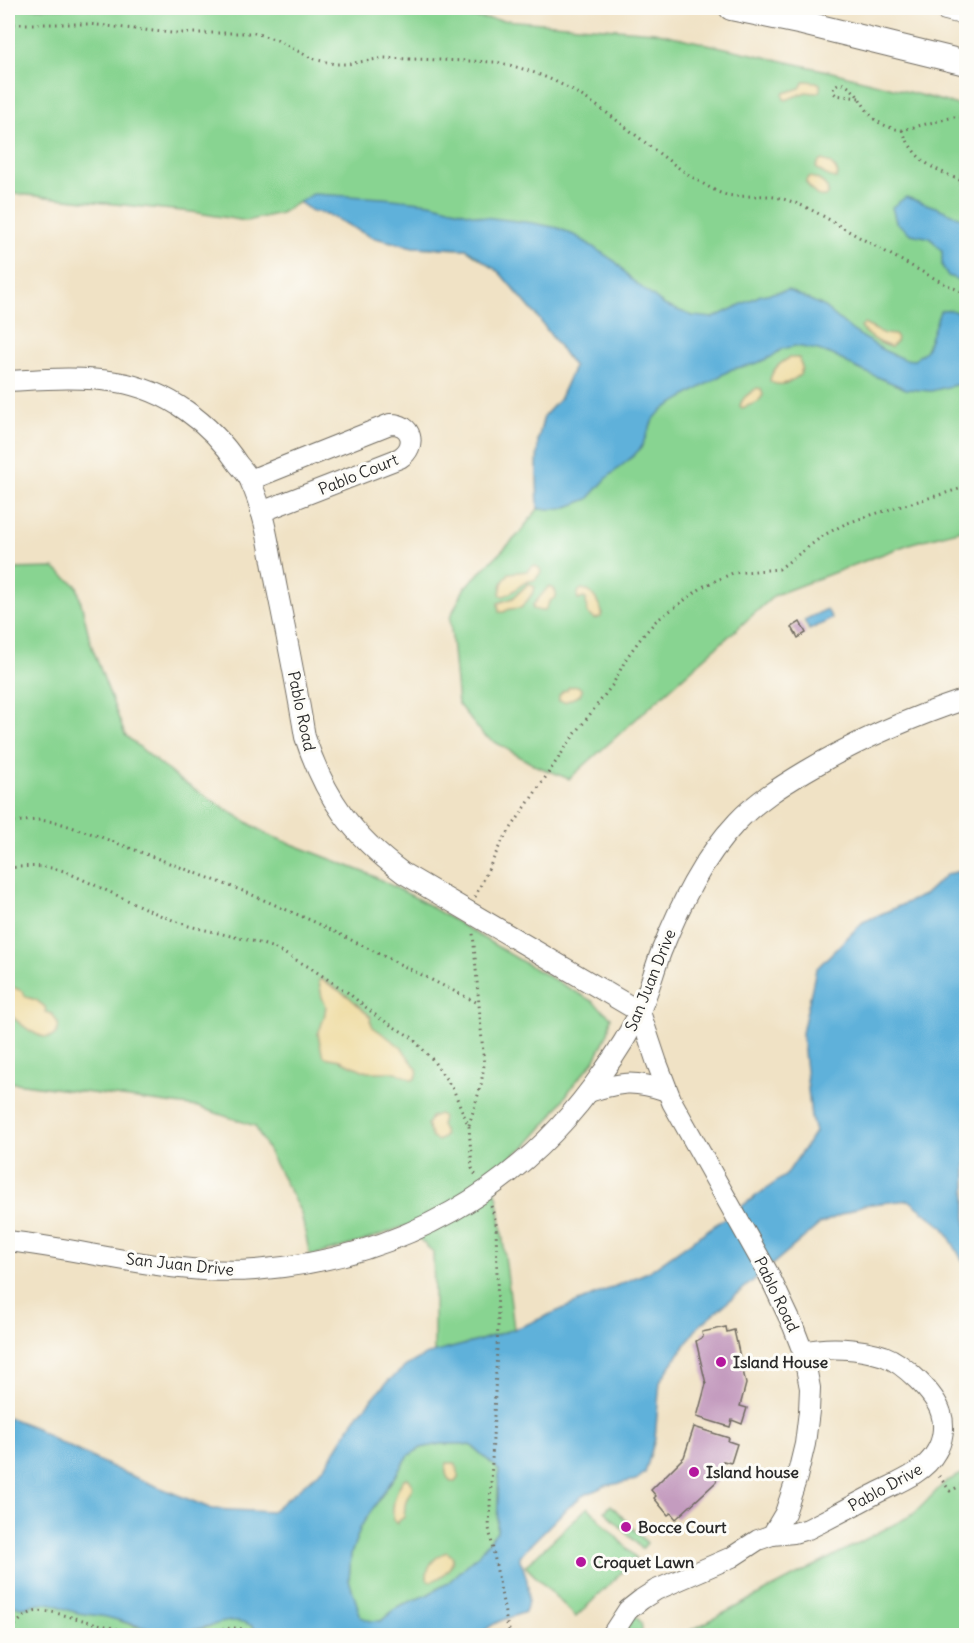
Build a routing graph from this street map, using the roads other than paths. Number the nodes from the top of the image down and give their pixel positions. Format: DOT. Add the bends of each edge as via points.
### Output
graph roads {
  1 [pos="731,8"];
  2 [pos="946,8"];
  3 [pos="966,12"];
  4 [pos="966,63"];
  5 [pos="8,381"];
  6 [pos="250,480"];
  7 [pos="261,512"];
  8 [pos="966,699"];
  9 [pos="639,1012"];
  10 [pos="667,1090"];
  11 [pos="589,1092"];
  12 [pos="8,1240"];
  13 [pos="803,1352"];
  14 [pos="772,1535"];
  15 [pos="611,1635"];
  1 -- 4 [label="main road"];
  2 -- 3 [label="main road"];
  5 -- 6 [label="street, Pablo Road" via="86,379 117,382 157,394 197,418 229,450"];
  6 -- 7 [label="street, Pablo Road"];
  6 -- 7 [label="street, Pablo Court" via="390,424 402,426 410,435 409,451 400,458"];
  7 -- 9 [label="street, Pablo Road" via="305,737 323,784 339,810 379,855 403,873"];
  8 -- 9 [label="street, San Juan Drive" via="893,725 835,753 780,786 739,820 684,898"];
  9 -- 10 [label="street, Pablo Road"];
  9 -- 11 [label="street, San Juan Drive" via="626,1040"];
  10 -- 11 [label="street" via="628,1083"];
  10 -- 13 [label="street, Pablo Road" via="768,1273"];
  11 -- 12 [label="street, San Juan Drive" via="529,1157 483,1193 396,1239 333,1258 251,1270 204,1270"];
  13 -- 14 [label="street, Pablo Road" via="810,1388 805,1444 785,1513"];
  13 -- 14 [label="street, Pablo Drive" via="832,1348 896,1361 936,1402 943,1425 941,1441 929,1462 912,1474 808,1529"];
  14 -- 15 [label="street" via="649,1594 628,1610"];
}
